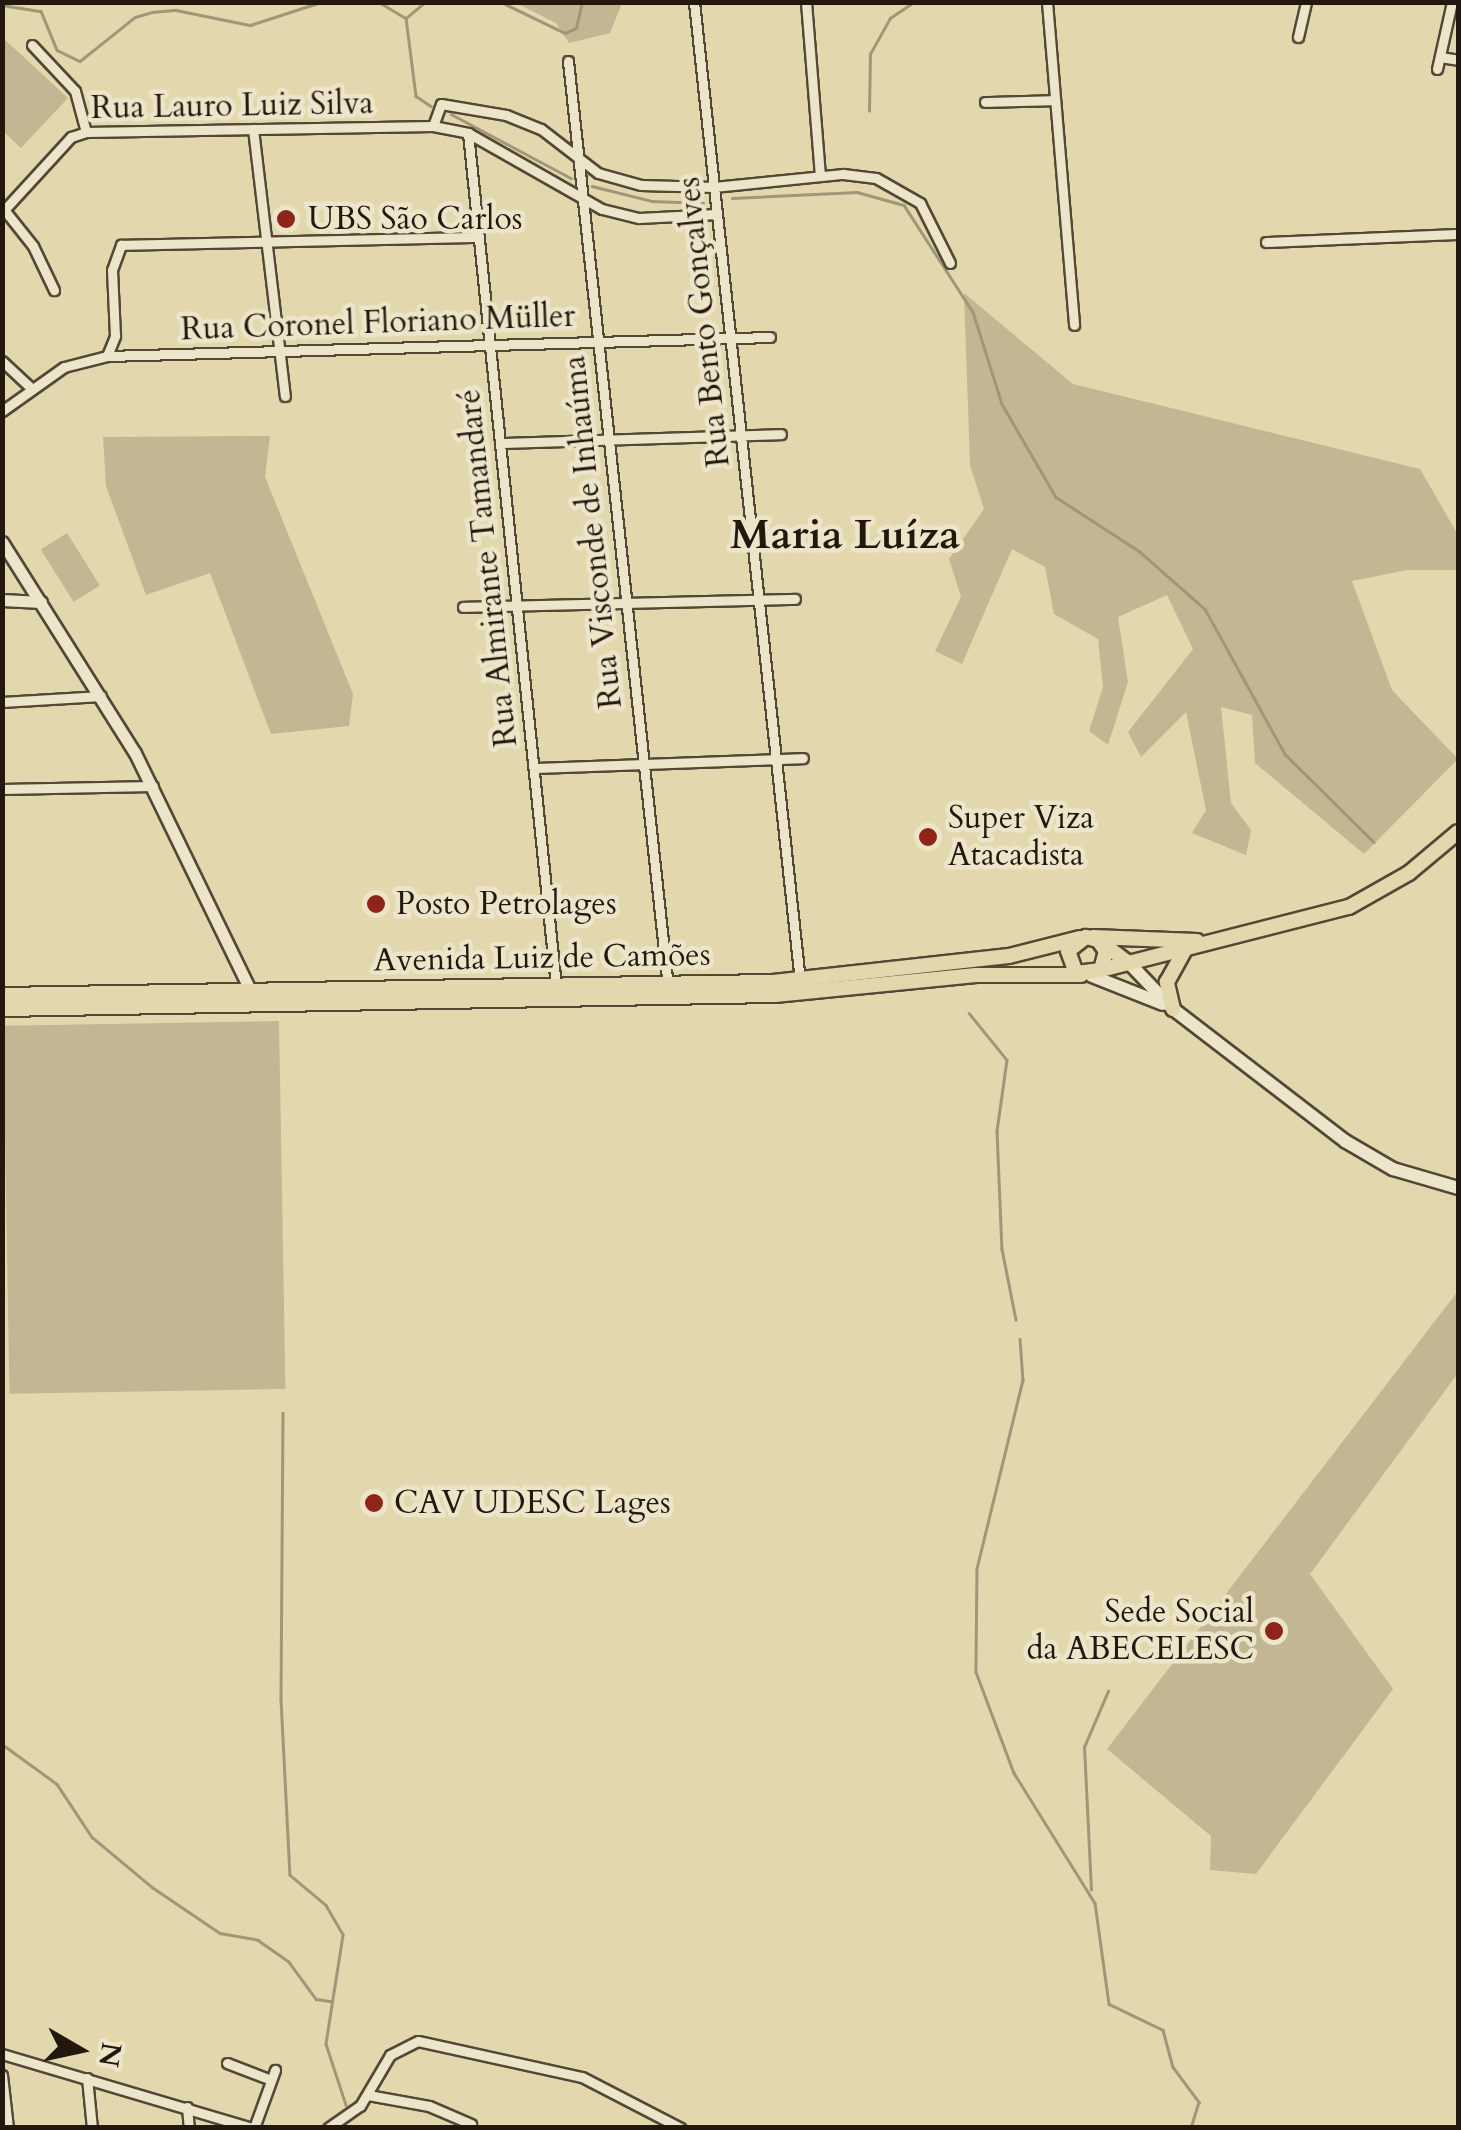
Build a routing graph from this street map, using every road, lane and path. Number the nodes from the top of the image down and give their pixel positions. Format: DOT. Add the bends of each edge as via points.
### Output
graph roads {
  1 [pos="694,2"];
  2 [pos="806,2"];
  3 [pos="1047,2"];
  4 [pos="1306,2"];
  5 [pos="1452,2"];
  6 [pos="1298,37"];
  7 [pos="32,45"];
  8 [pos="1458,60"];
  9 [pos="568,61"];
  10 [pos="1056,100"];
  11 [pos="985,102"];
  12 [pos="433,126"];
  13 [pos="253,130"];
  14 [pos="86,132"];
  15 [pos="468,133"];
  16 [pos="579,162"];
  17 [pos="820,175"];
  18 [pos="714,187"];
  19 [pos="583,202"];
  20 [pos="4,208"];
  21 [pos="717,214"];
  22 [pos="1458,234"];
  23 [pos="479,237"];
  24 [pos="266,240"];
  25 [pos="1266,242"];
  26 [pos="950,264"];
  27 [pos="54,290"];
  28 [pos="1074,325"];
  29 [pos="770,337"];
  30 [pos="730,338"];
  31 [pos="598,342"];
  32 [pos="490,345"];
  33 [pos="280,351"];
  34 [pos="107,356"];
  35 [pos="2,361"];
  36 [pos="30,387"];
  37 [pos="285,396"];
  38 [pos="2,410"];
  39 [pos="781,434"];
  40 [pos="741,435"];
  41 [pos="609,440"];
  42 [pos="500,444"];
  43 [pos="2,542"];
  44 [pos="795,599"];
  45 [pos="2,600"];
  46 [pos="759,600"];
  47 [pos="41,602"];
  48 [pos="626,603"];
  49 [pos="517,605"];
  50 [pos="462,607"];
  51 [pos="102,696"];
  52 [pos="2,702"];
  53 [pos="803,758"];
  54 [pos="776,759"];
  55 [pos="644,764"];
  56 [pos="534,768"];
  57 [pos="152,786"];
  58 [pos="2,789"];
  59 [pos="1458,832"];
  60 [pos="1090,938"];
  61 [pos="1218,942"];
  62 [pos="1184,950"];
  63 [pos="1129,963"];
  64 [pos="1091,974"];
  65 [pos="800,987"];
  66 [pos="668,990"];
  67 [pos="557,992"];
  68 [pos="2,995"];
  69 [pos="253,998"];
  70 [pos="2,1009"];
  71 [pos="1172,1009"];
  72 [pos="1458,1188"];
  73 [pos="2,2054"];
  74 [pos="227,2063"];
  75 [pos="2,2075"];
  76 [pos="87,2078"];
  77 [pos="368,2095"];
  78 [pos="186,2107"];
  79 [pos="471,2124"];
  80 [pos="8,2128"];
  81 [pos="92,2128"];
  82 [pos="189,2128"];
  83 [pos="253,2128"];
  84 [pos="328,2128"];
  85 [pos="681,2128"];
  1 -- 18 [label="street, Rua Bento Gonçalves"];
  2 -- 17 [label="street"];
  3 -- 10 [label="street"];
  4 -- 6 [label="street"];
  5 -- 8 [label="street" via="1438,63"];
  7 -- 14 [label="street" via="75,92"];
  9 -- 16 [label="street, Rua Visconde de Inhaúma"];
  10 -- 11 [label="street"];
  10 -- 28 [label="street"];
  12 -- 13 [label="street, Rua Lauro Luiz Silva"];
  12 -- 15 [label="street"];
  12 -- 16 [label="street" via="441,104 506,115 541,128"];
  13 -- 14 [label="street, Rua Lauro Luiz Silva"];
  13 -- 24 [label="street"];
  14 -- 20 [label="street, Rua Lauro Luiz Silva" via="71,138"];
  15 -- 19 [label="street"];
  15 -- 23 [label="street, Rua Almirante Tamandaré"];
  16 -- 18 [label="street" via="641,185"];
  16 -- 19 [label="street, Rua Visconde de Inhaúma"];
  17 -- 18 [label="street"];
  17 -- 26 [label="street" via="858,174 907,192 932,219"];
  18 -- 21 [label="street, Rua Bento Gonçalves"];
  19 -- 21 [label="street" via="638,218"];
  19 -- 31 [label="street, Rua Visconde de Inhaúma"];
  20 -- 27 [label="street"];
  21 -- 30 [label="street, Rua Bento Gonçalves"];
  22 -- 25 [label="street"];
  23 -- 24 [label="street"];
  23 -- 32 [label="street, Rua Almirante Tamandaré"];
  24 -- 33 [label="street"];
  24 -- 34 [label="street" via="129,242 114,258 116,323"];
  29 -- 30 [label="street, Rua Coronel Floriano Müller"];
  30 -- 31 [label="street, Rua Coronel Floriano Müller"];
  30 -- 40 [label="street, Rua Bento Gonçalves"];
  31 -- 32 [label="street, Rua Coronel Floriano Müller"];
  31 -- 41 [label="street, Rua Visconde de Inhaúma"];
  32 -- 33 [label="street, Rua Coronel Floriano Müller"];
  32 -- 42 [label="street, Rua Almirante Tamandaré"];
  33 -- 34 [label="street, Rua Coronel Floriano Müller"];
  33 -- 37 [label="street"];
  34 -- 36 [label="street, Rua Coronel Floriano Müller" via="64,367"];
  35 -- 36 [label="street"];
  36 -- 38 [label="street, Rua Coronel Floriano Müller"];
  39 -- 40 [label="street"];
  40 -- 41 [label="street"];
  40 -- 46 [label="street, Rua Bento Gonçalves"];
  41 -- 42 [label="street"];
  41 -- 48 [label="street, Rua Visconde de Inhaúma"];
  42 -- 49 [label="street, Rua Almirante Tamandaré"];
  43 -- 47 [label="street"];
  44 -- 46 [label="street"];
  45 -- 47 [label="street"];
  46 -- 48 [label="street"];
  46 -- 54 [label="street, Rua Bento Gonçalves"];
  47 -- 51 [label="street"];
  48 -- 49 [label="street"];
  48 -- 55 [label="street, Rua Visconde de Inhaúma"];
  49 -- 50 [label="street"];
  49 -- 56 [label="street, Rua Almirante Tamandaré"];
  51 -- 52 [label="street"];
  51 -- 57 [label="street"];
  53 -- 54 [label="street"];
  54 -- 55 [label="street"];
  54 -- 65 [label="street, Rua Bento Gonçalves"];
  55 -- 56 [label="street"];
  55 -- 66 [label="street, Rua Visconde de Inhaúma"];
  56 -- 67 [label="street, Rua Almirante Tamandaré"];
  57 -- 58 [label="street"];
  57 -- 69 [label="street"];
  59 -- 61 [label="main road, Avenida Luiz de Camões" via="1409,873 1349,907"];
  60 -- 61 [label="main road, Avenida Luiz de Camões"];
  60 -- 63 [label="main road"];
  60 -- 64 [label="main road" via="1106,951"];
  60 -- 64 [label="main road" via="1067,957"];
  60 -- 65 [label="main road, Avenida Luiz de Camões"];
  61 -- 62 [label="main road, Avenida Luiz de Camões"];
  62 -- 63 [label="main road, Avenida Luiz de Camões"];
  62 -- 71 [label="main road" via="1166,982"];
  63 -- 64 [label="main road, Avenida Luiz de Camões"];
  63 -- 71 [label="main road"];
  64 -- 65 [label="main road, Avenida Luiz de Camões" via="976,974"];
  64 -- 71 [label="main road"];
  65 -- 66 [label="main road, Avenida Luiz de Camões"];
  66 -- 67 [label="main road, Avenida Luiz de Camões"];
  67 -- 69 [label="main road, Avenida Luiz de Camões"];
  68 -- 69 [label="main road, Avenida Luiz de Camões"];
  69 -- 70 [label="main road, Avenida Luiz de Camões"];
  71 -- 72 [label="main road" via="1367,1155 1414,1178"];
  73 -- 76 [label="street"];
  74 -- 83 [label="street" via="273,2075"];
  75 -- 80 [label="street"];
  76 -- 78 [label="street"];
  76 -- 81 [label="street"];
  77 -- 79 [label="street" via="429,2106"];
  77 -- 84 [label="street"];
  77 -- 85 [label="street" via="390,2054 435,2042 582,2077"];
  78 -- 82 [label="street"];
  78 -- 83 [label="street"];
}
